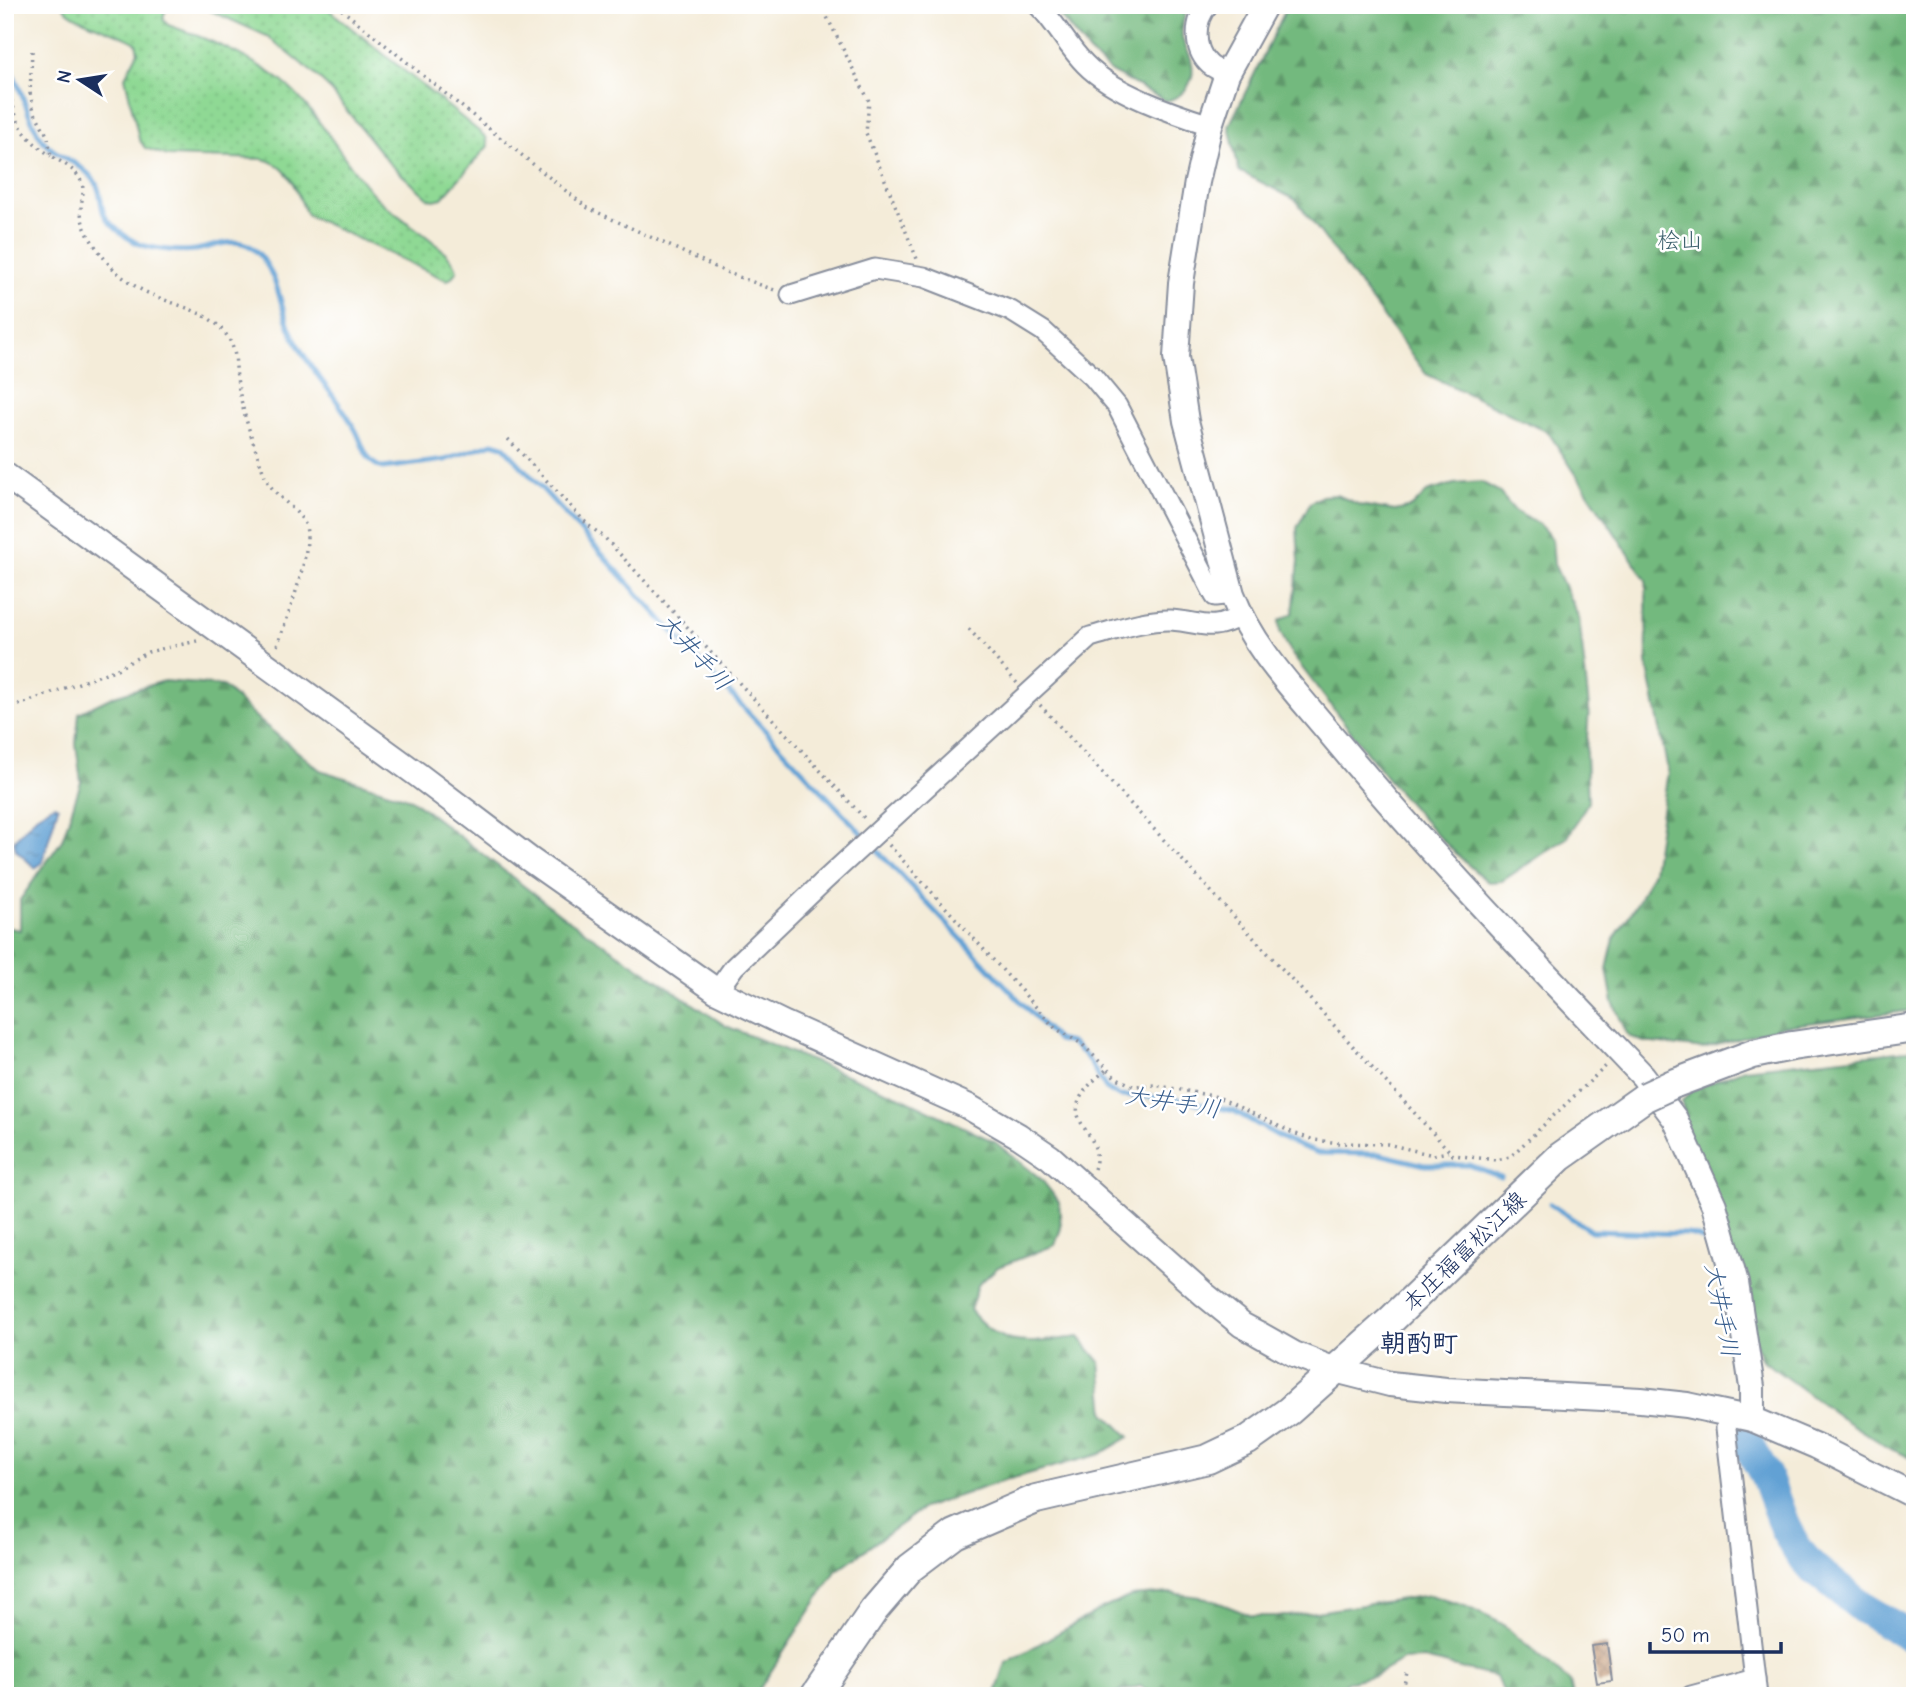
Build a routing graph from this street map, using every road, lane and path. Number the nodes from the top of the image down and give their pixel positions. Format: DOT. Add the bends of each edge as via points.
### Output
graph roads {
  1 [pos="336,5"];
  2 [pos="821,5"];
  3 [pos="1038,5"];
  4 [pos="1208,5"];
  5 [pos="1265,5"];
  6 [pos="32,51"];
  7 [pos="1227,74"];
  8 [pos="5,80"];
  9 [pos="1210,125"];
  10 [pos="51,153"];
  11 [pos="924,277"];
  12 [pos="791,295"];
  13 [pos="508,439"];
  14 [pos="5,475"];
  15 [pos="1236,605"];
  16 [pos="215,629"];
  17 [pos="969,629"];
  18 [pos="269,668"];
  19 [pos="1025,690"];
  20 [pos="5,710"];
  21 [pos="873,838"];
  22 [pos="717,991"];
  23 [pos="1915,1028"];
  24 [pos="1621,1053"];
  25 [pos="1105,1072"];
  26 [pos="1448,1152"];
  27 [pos="1092,1172"];
  28 [pos="1335,1370"];
  29 [pos="1728,1413"];
  30 [pos="1752,1419"];
  31 [pos="1915,1496"];
  32 [pos="1408,1669"];
  33 [pos="1756,1687"];
  34 [pos="815,1696"];
  35 [pos="1401,1696"];
  36 [pos="1691,1696"];
  1 -- 12 [label="path" via="586,206 728,273"];
  2 -- 11 [label="path" via="869,101 866,133"];
  3 -- 9 [label="street" via="1085,64 1111,84"];
  4 -- 7 [label="street" via="1196,32 1201,52 1208,64"];
  5 -- 7 [label="street"];
  6 -- 10 [label="path" via="30,93"];
  7 -- 9 [label="street"];
  8 -- 10 [label="path" via="18,125 31,141"];
  9 -- 15 [label="street" via="1181,283 1176,357 1186,421"];
  10 -- 18 [label="path" via="82,181 82,220 106,261 142,290 181,304 216,325 233,347 247,424 265,477 307,528 298,588"];
  11 -- 12 [label="street" via="875,269"];
  11 -- 15 [label="street" via="1011,312 1043,331 1093,377 1117,406 1214,596"];
  13 -- 21 [label="path" via="604,537"];
  14 -- 16 [label="street"];
  15 -- 19 [label="street" via="1226,624 1204,626 1171,620 1090,637"];
  15 -- 24 [label="street" via="1271,662 1397,814"];
  16 -- 18 [label="street"];
  16 -- 20 [label="path" via="206,639 148,652 117,669"];
  17 -- 19 [label="path"];
  18 -- 22 [label="street"];
  19 -- 21 [label="street"];
  19 -- 26 [label="path"];
  21 -- 22 [label="street" via="734,967"];
  21 -- 25 [label="path" via="1055,1028 1082,1044"];
  22 -- 28 [label="street" via="997,1121 1050,1157 1242,1325"];
  23 -- 28 [label="main road, 本庄福富松江線, bridge" via="1753,1054 1645,1097 1560,1157"];
  24 -- 26 [label="path" via="1510,1157 1496,1160"];
  24 -- 30 [label="street" via="1675,1119 1714,1205 1736,1283 1752,1387"];
  25 -- 26 [label="path" via="1133,1086 1155,1085 1219,1097 1314,1140 1387,1144 1433,1155"];
  25 -- 27 [label="path" via="1081,1096 1076,1115 1093,1143 1096,1161"];
  28 -- 29 [label="street" via="1390,1384 1642,1400"];
  28 -- 34 [label="main road, 本庄福富松江線" via="1248,1440 1208,1459 1036,1499 955,1534 910,1568 874,1610"];
  29 -- 30 [label="street"];
  29 -- 33 [label="street" via="1726,1428"];
  30 -- 31 [label="street"];
  32 -- 35 [label="path"];
  33 -- 36 [label="street"];
}
